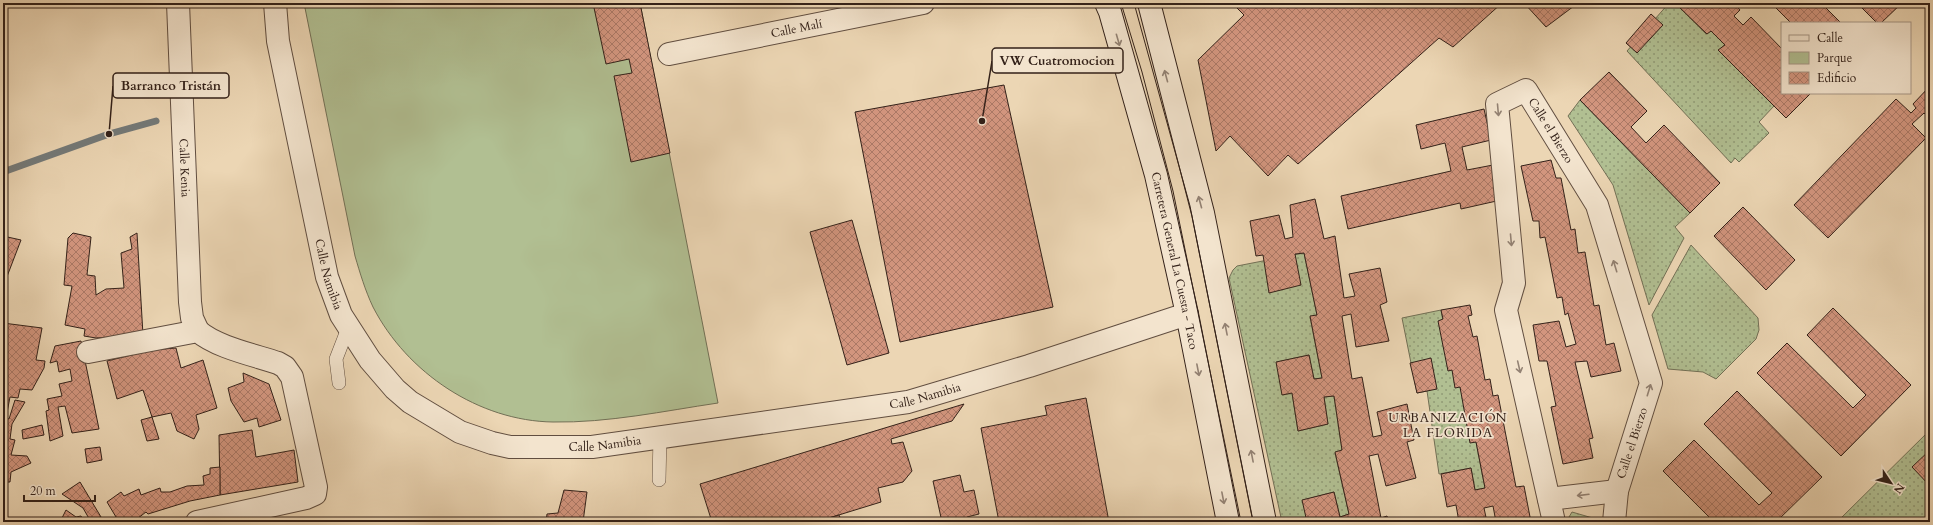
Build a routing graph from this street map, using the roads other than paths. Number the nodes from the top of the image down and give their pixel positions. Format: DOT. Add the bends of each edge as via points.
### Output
graph roads {
  1 [pos="178,3"];
  2 [pos="262,3"];
  3 [pos="275,3"];
  4 [pos="923,3"];
  5 [pos="1106,3"];
  6 [pos="1149,3"];
  7 [pos="278,41"];
  8 [pos="669,54"];
  9 [pos="1187,314"];
  10 [pos="348,328"];
  11 [pos="198,331"];
  12 [pos="88,352"];
  13 [pos="339,383"];
  14 [pos="660,437"];
  15 [pos="659,480"];
  16 [pos="1617,491"];
  17 [pos="1549,499"];
  18 [pos="197,522"];
  19 [pos="1228,522"];
  20 [pos="1265,522"];
  21 [pos="1554,522"];
  22 [pos="1614,522"];
  1 -- 11 [label="street, Calle Kenia" via="190,302 192,318"];
  2 -- 7 [label="street, Calle Namibia"];
  3 -- 7 [label="street, Calle Namibia"];
  4 -- 8 [label="street, Calle Malí"];
  5 -- 9 [label="street, Carretera General La Cuesta - Taco, one-way" via="1156,175"];
  20 -- 6 [label="street, one-way" via="1203,213"];
  7 -- 10 [label="street, Calle Namibia" via="327,277"];
  9 -- 14 [label="street, Calle Namibia" via="1030,366 908,402"];
  9 -- 19 [label="street, Carretera General La Cuesta - Taco, one-way"];
  10 -- 13 [label="lane" via="336,359"];
  10 -- 14 [label="street, Calle Namibia" via="370,360 400,393 431,416 473,437 510,447 550,448 592,447"];
  11 -- 12 [label="street"];
  11 -- 18 [label="street" via="215,342 286,367 292,377 316,487 314,494 306,498"];
  14 -- 15 [label="lane"];
  16 -- 17 [label="street, Calle el Bierzo, one-way"];
  16 -- 17 [label="street, Calle el Bierzo, one-way" via="1651,383 1597,204 1526,90 1497,104 1514,283 1506,310"];
  16 -- 22 [label="street, Calle el Bierzo"];
  17 -- 21 [label="street, Calle el Bierzo"];
}
